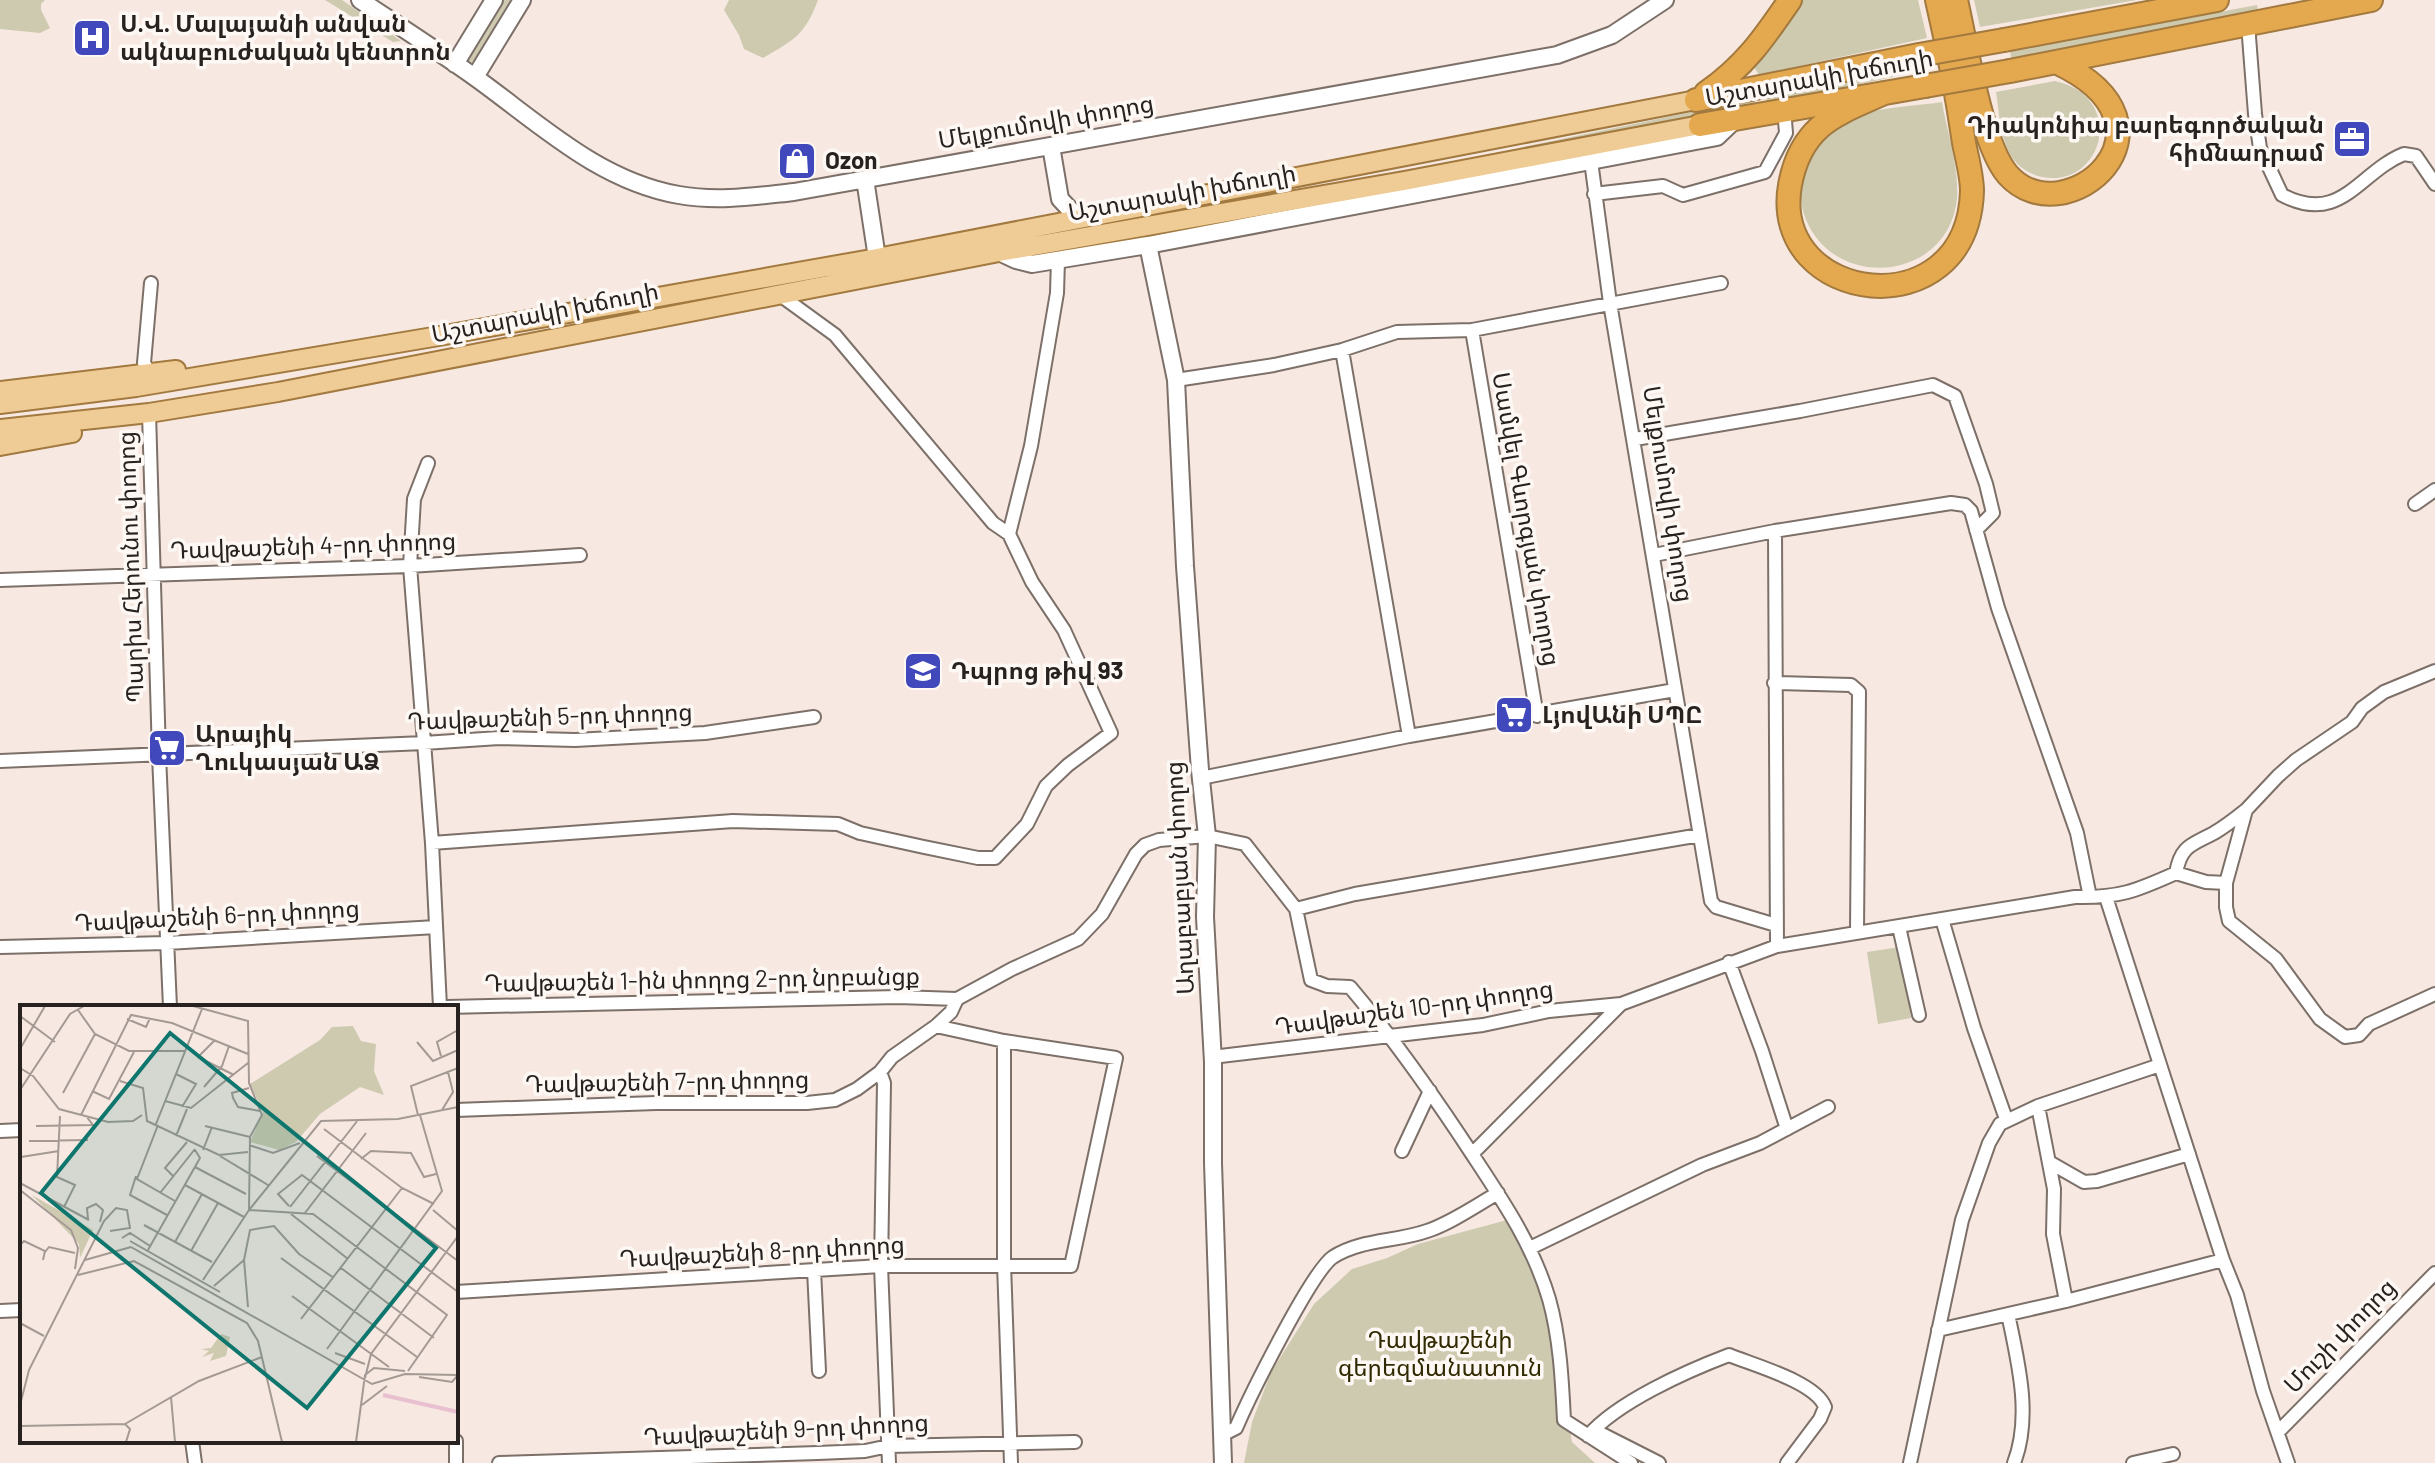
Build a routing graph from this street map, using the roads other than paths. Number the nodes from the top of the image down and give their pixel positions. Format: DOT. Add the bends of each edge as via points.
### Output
graph roads {
  1 [pos="360,0"];
  2 [pos="494,0"];
  3 [pos="522,0"];
  4 [pos="1665,0"];
  5 [pos="1790,0"];
  6 [pos="1937,0"];
  7 [pos="1956,0"];
  8 [pos="2217,0"];
  9 [pos="2371,0"];
  10 [pos="2248,24"];
  11 [pos="2058,63"];
  12 [pos="455,64"];
  13 [pos="475,77"];
  14 [pos="1884,93"];
  15 [pos="1696,100"];
  16 [pos="1784,109"];
  17 [pos="1737,118"];
  18 [pos="1700,125"];
  19 [pos="1051,146"];
  20 [pos="1400,157"];
  21 [pos="1591,161"];
  22 [pos="865,179"];
  23 [pos="1404,181"];
  24 [pos="2435,184"];
  25 [pos="1594,194"];
  26 [pos="1079,219"];
  27 [pos="1148,245"];
  28 [pos="999,252"];
  29 [pos="877,258"];
  30 [pos="1058,260"];
  31 [pos="151,283"];
  32 [pos="1721,283"];
  33 [pos="780,295"];
  34 [pos="1610,303"];
  35 [pos="1472,330"];
  36 [pos="445,335"];
  37 [pos="1342,350"];
  38 [pos="450,356"];
  39 [pos="274,362"];
  40 [pos="149,372"];
  41 [pos="1176,380"];
  42 [pos="0,391"];
  43 [pos="0,404"];
  44 [pos="142,414"];
  45 [pos="0,429"];
  46 [pos="1635,439"];
  47 [pos="0,446"];
  48 [pos="428,463"];
  49 [pos="2435,490"];
  50 [pos="2415,504"];
  51 [pos="1976,530"];
  52 [pos="1775,531"];
  53 [pos="1009,534"];
  54 [pos="580,555"];
  55 [pos="1654,555"];
  56 [pos="410,566"];
  57 [pos="154,574"];
  58 [pos="0,580"];
  59 [pos="2435,671"];
  60 [pos="1774,683"];
  61 [pos="1675,690"];
  62 [pos="1537,716"];
  63 [pos="814,717"];
  64 [pos="1409,736"];
  65 [pos="424,743"];
  66 [pos="159,755"];
  67 [pos="0,761"];
  68 [pos="1201,778"];
  69 [pos="2246,810"];
  70 [pos="1700,835"];
  71 [pos="1207,836"];
  72 [pos="432,843"];
  73 [pos="2176,873"];
  74 [pos="2226,883"];
  75 [pos="2090,897"];
  76 [pos="2106,897"];
  77 [pos="1296,909"];
  78 [pos="1942,919"];
  79 [pos="1776,925"];
  80 [pos="436,927"];
  81 [pos="1899,927"];
  82 [pos="1857,932"];
  83 [pos="167,943"];
  84 [pos="1777,946"];
  85 [pos="0,947"];
  86 [pos="1729,962"];
  87 [pos="2435,994"];
  88 [pos="957,999"];
  89 [pos="1621,1004"];
  90 [pos="170,1005"];
  91 [pos="440,1005"];
  92 [pos="458,1007"];
  93 [pos="1919,1015"];
  94 [pos="936,1026"];
  95 [pos="1392,1036"];
  96 [pos="1004,1041"];
  97 [pos="1212,1057"];
  98 [pos="2160,1065"];
  99 [pos="880,1072"];
  100 [pos="1430,1091"];
  101 [pos="2038,1106"];
  102 [pos="1828,1107"];
  103 [pos="458,1110"];
  104 [pos="2006,1119"];
  105 [pos="1787,1129"];
  106 [pos="20,1130"];
  107 [pos="0,1131"];
  108 [pos="1402,1151"];
  109 [pos="1472,1154"];
  110 [pos="2189,1154"];
  111 [pos="2049,1162"];
  112 [pos="1498,1193"];
  113 [pos="1530,1248"];
  114 [pos="2223,1260"];
  115 [pos="1004,1264"];
  116 [pos="881,1266"];
  117 [pos="814,1270"];
  118 [pos="2435,1273"];
  119 [pos="458,1292"];
  120 [pos="2066,1301"];
  121 [pos="20,1310"];
  122 [pos="0,1311"];
  123 [pos="2008,1314"];
  124 [pos="1938,1330"];
  125 [pos="819,1371"];
  126 [pos="2278,1432"];
  127 [pos="1591,1433"];
  128 [pos="1222,1435"];
  129 [pos="1075,1442"];
  130 [pos="192,1443"];
  131 [pos="1011,1443"];
  132 [pos="889,1446"];
  133 [pos="2174,1460"];
  134 [pos="195,1463"];
  135 [pos="499,1463"];
  136 [pos="889,1463"];
  137 [pos="1011,1463"];
  138 [pos="1223,1463"];
  139 [pos="1631,1463"];
  140 [pos="1659,1463"];
  141 [pos="1787,1463"];
  142 [pos="1910,1463"];
  143 [pos="2014,1463"];
  144 [pos="2133,1463"];
  145 [pos="2288,1463"];
  1 -- 12 [label="street, Մելքումովի փողոց"];
  2 -- 12 [label="street"];
  3 -- 13 [label="street"];
  4 -- 19 [label="street, Մելքումովի փողոց" via="1612,35 1557,55"];
  5 -- 15 [label="highway" via="1745,62"];
  6 -- 14 [label="highway" via="1972,191 1955,248 1913,280 1881,288 1859,286 1821,266 1793,230 1788,205 1794,166 1808,138 1823,124"];
  7 -- 11 [label="highway" via="1984,121 1999,159 2018,183 2046,193 2073,190 2096,178 2116,145 2113,108 2103,94"];
  8 -- 15 [label="highway, Աշտարակի խճուղի, bridge"];
  9 -- 10 [label="highway, Աշտարակի խճուղի"];
  10 -- 11 [label="highway, Աշտարակի խճուղի"];
  10 -- 24 [label="street" via="2260,148 2282,195 2330,203 2404,154 2416,156"];
  11 -- 14 [label="highway, Աշտարակի խճուղի, bridge"];
  12 -- 13 [label="street, Մելքումովի փողոց"];
  13 -- 22 [label="street, Մելքումովի փողոց" via="572,151 655,189 736,199"];
  14 -- 16 [label="highway, Աշտարակի խճուղի"];
  15 -- 20 [label="main road, Աշտարակի խճուղի"];
  16 -- 17 [label="highway, Աշտարակի խճուղի"];
  16 -- 25 [label="street" via="1786,133 1765,172 1683,195 1663,186"];
  17 -- 18 [label="highway, Աշտարակի խճուղի"];
  17 -- 21 [label="street" via="1717,137"];
  18 -- 23 [label="main road, Աշտարակի խճուղի"];
  19 -- 22 [label="street, Մելքումովի փողոց"];
  19 -- 26 [label="street" via="1060,199"];
  20 -- 23 [label="main road"];
  20 -- 26 [label="main road, Աշտարակի խճուղի"];
  21 -- 25 [label="street, Մելքումովի փողոց"];
  21 -- 27 [label="street"];
  22 -- 29 [label="street"];
  23 -- 28 [label="main road, Աշտարակի խճուղի"];
  25 -- 34 [label="street, Մելքումովի փողոց"];
  26 -- 29 [label="main road, Աշտարակի խճուղի"];
  27 -- 30 [label="street"];
  27 -- 41 [label="street, Աղաբաբյան փողոց"];
  28 -- 30 [label="street" via="1023,263"];
  28 -- 33 [label="main road, Աշտարակի խճուղի"];
  29 -- 36 [label="main road, Աշտարակի խճուղի"];
  30 -- 53 [label="street" via="1031,446"];
  31 -- 40 [label="street" via="144,363"];
  32 -- 34 [label="street"];
  33 -- 38 [label="main road, Աշտարակի խճուղի"];
  33 -- 53 [label="street" via="835,335 993,523"];
  34 -- 35 [label="street"];
  34 -- 46 [label="street, Մելքումովի փողոց"];
  35 -- 37 [label="street" via="1397,332"];
  35 -- 62 [label="street, Սամվել Գևորգյան փողոց"];
  36 -- 38 [label="main road"];
  36 -- 39 [label="main road, Աշտարակի խճուղի"];
  37 -- 41 [label="street"];
  37 -- 64 [label="street"];
  38 -- 44 [label="main road, Աշտարակի խճուղի"];
  39 -- 40 [label="main road"];
  39 -- 43 [label="main road, Աշտարակի խճուղի"];
  40 -- 42 [label="main road"];
  41 -- 68 [label="street, Աղաբաբյան փողոց"];
  44 -- 45 [label="main road, Աշտարակի խճուղի"];
  44 -- 47 [label="main road"];
  44 -- 57 [label="street, Պարիս Հերունու փողոց"];
  46 -- 51 [label="street" via="1933,385 1955,396 1986,484 1993,513"];
  46 -- 55 [label="street, Մելքումովի փողոց"];
  48 -- 56 [label="street" via="414,499"];
  49 -- 50 [label="street"];
  51 -- 52 [label="street" via="1971,511 1951,503"];
  51 -- 75 [label="street" via="2077,833"];
  52 -- 55 [label="street"];
  52 -- 60 [label="street"];
  53 -- 72 [label="street" via="1064,630 1111,733 1046,786 1027,824 995,858 924,847 838,824 733,821"];
  54 -- 56 [label="street, Դավթաշենի 4-րդ փողոց"];
  55 -- 61 [label="street, Մելքումովի փողոց"];
  56 -- 57 [label="street, Դավթաշենի 4-րդ փողոց"];
  56 -- 65 [label="street"];
  57 -- 58 [label="street, Դավթաշենի 4-րդ փողոց"];
  57 -- 66 [label="street, Պարիս Հերունու փողոց"];
  59 -- 69 [label="street" via="2384,692 2362,708 2352,722 2296,760"];
  60 -- 79 [label="street"];
  60 -- 82 [label="street" via="1851,685 1859,692"];
  61 -- 62 [label="street"];
  61 -- 70 [label="street, Մելքումովի փողոց"];
  62 -- 64 [label="street"];
  63 -- 65 [label="street, Դավթաշենի 5-րդ փողոց" via="705,733"];
  64 -- 68 [label="street"];
  65 -- 66 [label="street, Դավթաշենի 5-րդ փողոց"];
  65 -- 72 [label="street"];
  66 -- 67 [label="street, Դավթաշենի 5-րդ փողոց"];
  66 -- 83 [label="street, Պարիս Հերունու փողոց"];
  68 -- 71 [label="street, Աղաբաբյան փողոց"];
  69 -- 73 [label="street" via="2187,846"];
  69 -- 74 [label="street"];
  70 -- 77 [label="street" via="1355,894"];
  70 -- 79 [label="street, Մելքումովի փողոց" via="1716,907"];
  71 -- 77 [label="street, Դավթաշենի 7-րդ փողոց" via="1245,844"];
  71 -- 88 [label="street, Դավթաշենի 7-րդ փողոց" via="1145,845 1102,914 1078,939"];
  71 -- 97 [label="street, Աղաբաբյան փողոց"];
  72 -- 80 [label="street"];
  73 -- 74 [label="street"];
  73 -- 76 [label="street"];
  74 -- 87 [label="street" via="2229,921 2276,959 2320,1019 2345,1037 2359,1035 2369,1024"];
  75 -- 76 [label="street"];
  75 -- 78 [label="street"];
  76 -- 98 [label="street"];
  77 -- 95 [label="street" via="1311,980 1350,987"];
  78 -- 81 [label="street"];
  78 -- 104 [label="street"];
  79 -- 84 [label="street"];
  80 -- 83 [label="street, Դավթաշենի 6-րդ փողոց"];
  80 -- 91 [label="street"];
  81 -- 82 [label="street"];
  81 -- 93 [label="street"];
  82 -- 84 [label="street"];
  83 -- 85 [label="street, Դավթաշենի 6-րդ փողոց"];
  83 -- 90 [label="street, Պարիս Հերունու փողոց"];
  84 -- 86 [label="street"];
  86 -- 89 [label="street"];
  86 -- 105 [label="street"];
  88 -- 92 [label="street, Դավթաշեն 1-ին փողոց 2-րդ նրբանցք"];
  88 -- 94 [label="street, Դավթաշենի 7-րդ փողոց"];
  89 -- 95 [label="street, Դավթաշեն 10-րդ փողոց"];
  89 -- 109 [label="street"];
  94 -- 96 [label="street"];
  94 -- 99 [label="street, Դավթաշենի 7-րդ փողոց"];
  95 -- 97 [label="street, Դավթաշեն 10-րդ փողոց"];
  95 -- 100 [label="street"];
  96 -- 115 [label="street"];
  96 -- 115 [label="street, Դավթաշենի 8-րդ փողոց" via="1116,1058 1071,1266"];
  97 -- 128 [label="street, Աղաբաբյան փողոց"];
  98 -- 101 [label="street"];
  98 -- 110 [label="street"];
  99 -- 103 [label="street, Դավթաշենի 7-րդ փողոց" via="835,1100 807,1103"];
  99 -- 116 [label="street"];
  100 -- 108 [label="street"];
  100 -- 109 [label="street"];
  101 -- 104 [label="street"];
  101 -- 111 [label="street"];
  102 -- 105 [label="street"];
  104 -- 124 [label="street" via="1989,1143 1962,1220"];
  105 -- 113 [label="street"];
  106 -- 107 [label="street"];
  109 -- 112 [label="street"];
  110 -- 111 [label="street" via="2084,1182"];
  110 -- 114 [label="street"];
  111 -- 120 [label="street" via="2053,1234"];
  112 -- 113 [label="street"];
  112 -- 128 [label="street" via="1428,1231 1360,1245 1330,1258 1286,1329 1236,1428"];
  113 -- 127 [label="street" via="1549,1300 1564,1420"];
  114 -- 120 [label="street"];
  114 -- 126 [label="street"];
  115 -- 116 [label="street, Դավթաշենի 8-րդ փողոց"];
  115 -- 131 [label="street"];
  116 -- 117 [label="street, Դավթաշենի 8-րդ փողոց"];
  116 -- 132 [label="street"];
  117 -- 119 [label="street, Դավթաշենի 8-րդ փողոց"];
  117 -- 125 [label="street"];
  118 -- 126 [label="street, Մուշի փողոց"];
  120 -- 123 [label="street"];
  121 -- 122 [label="street"];
  123 -- 124 [label="street"];
  123 -- 143 [label="street" via="2022,1384 2021,1446"];
  124 -- 142 [label="street"];
  126 -- 145 [label="street"];
  127 -- 139 [label="street"];
  127 -- 140 [label="street"];
  127 -- 141 [label="street" via="1624,1407 1729,1355 1799,1383 1822,1399 1820,1419"];
  128 -- 138 [label="street, Աղաբաբյան փողոց"];
  129 -- 131 [label="street, Դավթաշենի 9-րդ փողոց"];
  130 -- 134 [label="street"];
  131 -- 132 [label="street, Դավթաշենի 9-րդ փողոց"];
  131 -- 137 [label="street"];
  132 -- 135 [label="street, Դավթաշենի 9-րդ փողոց"];
  132 -- 136 [label="street"];
  133 -- 144 [label="street"];
}
